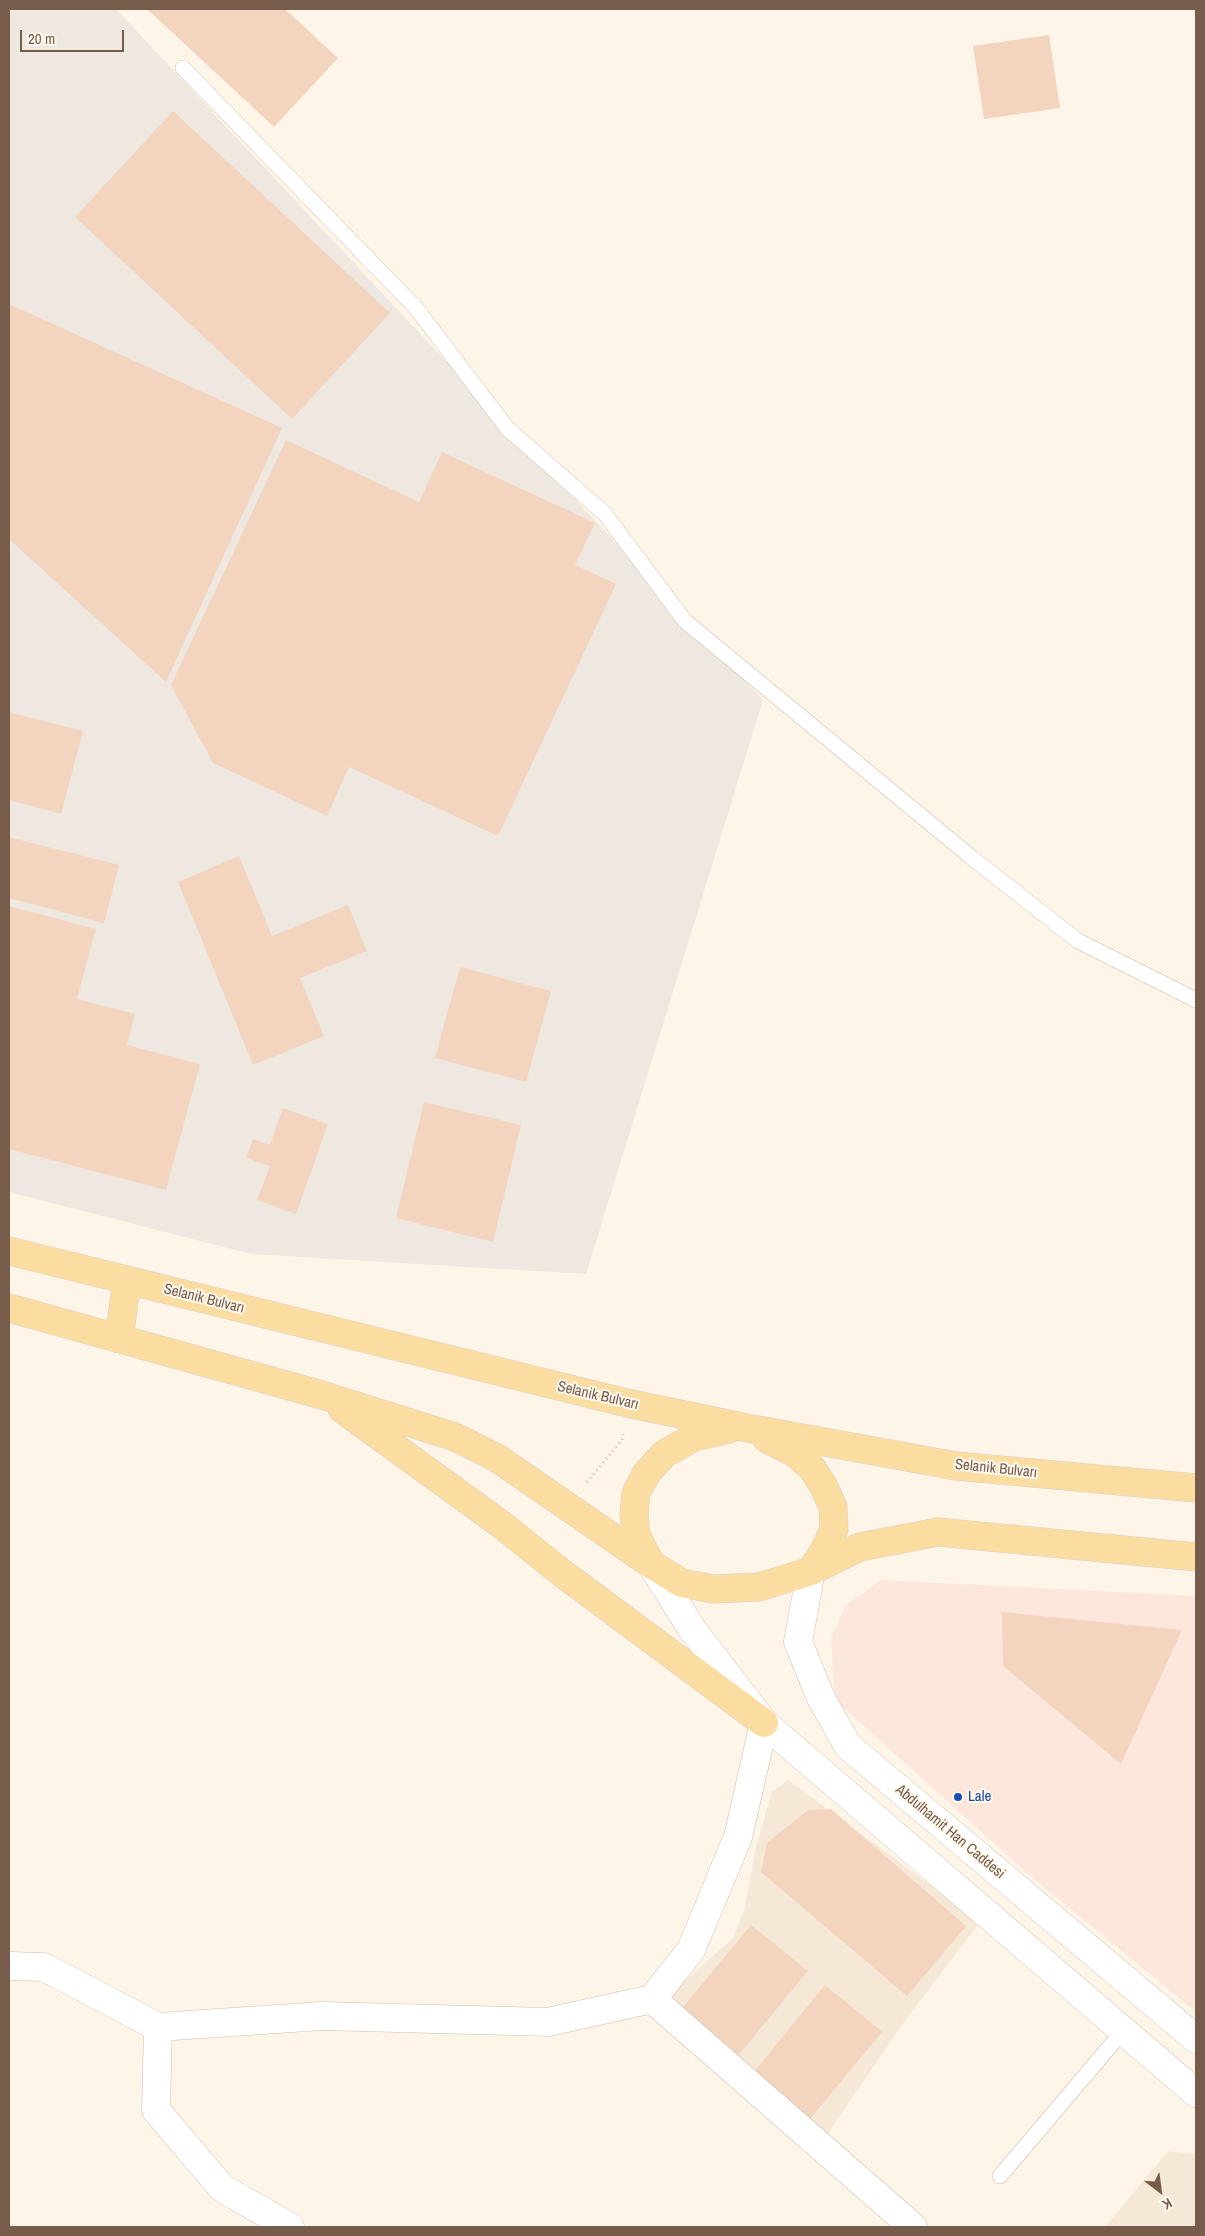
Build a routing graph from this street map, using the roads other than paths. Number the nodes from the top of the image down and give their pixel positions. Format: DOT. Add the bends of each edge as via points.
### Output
graph roads {
  1 [pos="183,68"];
  2 [pos="1196,1000"];
  3 [pos="9,1251"];
  4 [pos="127,1280"];
  5 [pos="9,1308"];
  6 [pos="119,1339"];
  7 [pos="322,1395"];
  8 [pos="742,1427"];
  9 [pos="1196,1488"];
  10 [pos="1196,1558"];
  11 [pos="651,1564"];
  12 [pos="811,1571"];
  13 [pos="764,1723"];
  14 [pos="9,1966"];
  15 [pos="652,1999"];
  16 [pos="158,2027"];
  17 [pos="1123,2031"];
  18 [pos="1196,2039"];
  19 [pos="1196,2093"];
  20 [pos="1000,2176"];
  21 [pos="290,2227"];
  22 [pos="913,2227"];
  1 -- 2 [label="lane" via="416,308 507,428 605,514 685,621 1078,941"];
  3 -- 4 [label="main road, Selanik Bulvarı"];
  4 -- 6 [label="main road"];
  4 -- 8 [label="main road, Selanik Bulvarı" via="627,1403"];
  5 -- 6 [label="main road"];
  6 -- 7 [label="main road"];
  7 -- 11 [label="main road" via="455,1436 497,1458"];
  7 -- 13 [label="main road" via="502,1524 562,1574"];
  8 -- 9 [label="main road, Selanik Bulvarı" via="956,1466"];
  8 -- 11 [label="main road" via="694,1437 664,1454 646,1474 636,1493 634,1514 636,1535"];
  8 -- 12 [label="main road" via="795,1453 812,1468 824,1486 833,1507 834,1529"];
  10 -- 12 [label="main road" via="938,1532 860,1547"];
  11 -- 12 [label="main road" via="682,1583 714,1589 759,1587"];
  11 -- 13 [label="street" via="692,1629"];
  12 -- 18 [label="street, Abdulhamit Han Caddesi" via="798,1642 820,1698 848,1746"];
  13 -- 15 [label="street" via="738,1837 691,1950"];
  13 -- 17 [label="street"];
  14 -- 16 [label="street" via="44,1968"];
  15 -- 16 [label="street" via="548,2022 322,2016"];
  15 -- 22 [label="street"];
  16 -- 21 [label="street" via="156,2110 222,2188"];
  17 -- 19 [label="street"];
  17 -- 20 [label="lane"];
}
